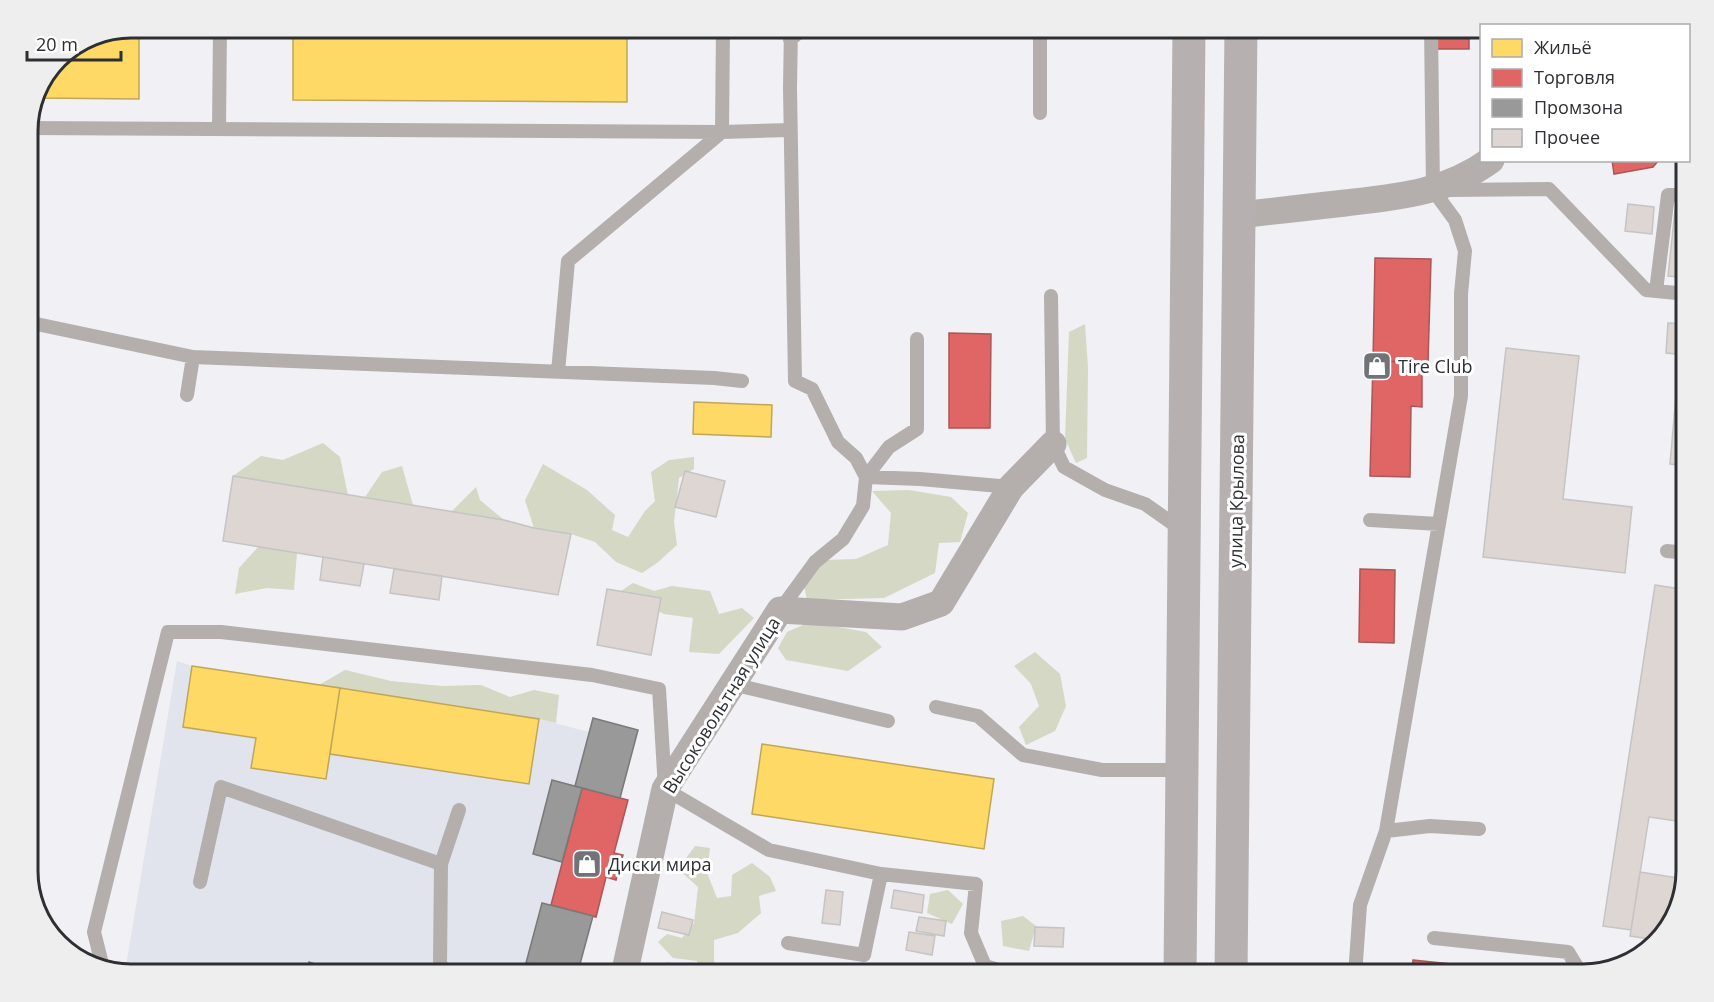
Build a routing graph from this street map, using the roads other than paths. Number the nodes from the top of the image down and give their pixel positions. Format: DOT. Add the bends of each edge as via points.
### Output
graph roads {
  1 [pos="220,38"];
  2 [pos="723,38"];
  3 [pos="791,38"];
  4 [pos="1040,38"];
  5 [pos="1189,38"];
  6 [pos="1241,38"];
  7 [pos="1431,38"];
  8 [pos="1040,113"];
  9 [pos="38,128"];
  10 [pos="219,129"];
  11 [pos="790,130"];
  12 [pos="722,132"];
  13 [pos="1488,162"];
  14 [pos="1433,190"];
  15 [pos="1676,195"];
  16 [pos="1239,214"];
  17 [pos="1656,291"];
  18 [pos="1676,293"];
  19 [pos="1051,296"];
  20 [pos="38,324"];
  21 [pos="917,339"];
  22 [pos="193,357"];
  23 [pos="558,372"];
  24 [pos="742,381"];
  25 [pos="187,395"];
  26 [pos="1053,444"];
  27 [pos="866,477"];
  28 [pos="1011,487"];
  29 [pos="1370,520"];
  30 [pos="1439,524"];
  31 [pos="1184,532"];
  32 [pos="1667,551"];
  33 [pos="1676,552"];
  34 [pos="780,610"];
  35 [pos="732,684"];
  36 [pos="936,706"];
  37 [pos="888,721"];
  38 [pos="1181,770"];
  39 [pos="664,789"];
  40 [pos="459,810"];
  41 [pos="1479,830"];
  42 [pos="1386,831"];
  43 [pos="441,864"];
  44 [pos="881,874"];
  45 [pos="200,882"];
  46 [pos="1434,938"];
  47 [pos="788,943"];
  48 [pos="101,959"];
  49 [pos="441,964"];
  50 [pos="626,964"];
  51 [pos="984,964"];
  52 [pos="1180,964"];
  53 [pos="1231,964"];
  54 [pos="1356,964"];
  55 [pos="1575,964"];
  1 -- 10 [label="lane"];
  2 -- 12 [label="lane"];
  3 -- 11 [label="lane"];
  4 -- 8 [label="lane"];
  5 -- 31 [label="main road"];
  6 -- 16 [label="main road, улица Крылова"];
  7 -- 14 [label="lane"];
  9 -- 10 [label="lane"];
  10 -- 12 [label="lane"];
  11 -- 12 [label="lane"];
  11 -- 27 [label="lane" via="795,381 812,388 838,442 856,458"];
  12 -- 23 [label="lane" via="568,261"];
  13 -- 14 [label="street"];
  14 -- 16 [label="street"];
  14 -- 17 [label="lane" via="1549,189 1646,290"];
  14 -- 30 [label="lane" via="1455,220 1465,251 1461,396"];
  15 -- 17 [label="lane" via="1668,195"];
  16 -- 53 [label="main road, улица Крылова"];
  17 -- 18 [label="lane"];
  19 -- 26 [label="lane"];
  20 -- 22 [label="lane"];
  21 -- 27 [label="lane" via="917,429 889,447"];
  22 -- 23 [label="lane"];
  22 -- 25 [label="lane"];
  23 -- 24 [label="lane"];
  26 -- 28 [label="street, Высоковольтная улица"];
  26 -- 31 [label="lane" via="1065,467 1104,490 1145,504"];
  27 -- 28 [label="lane"];
  27 -- 34 [label="lane" via="863,506 843,539 815,562"];
  28 -- 34 [label="street, Высоковольтная улица" via="941,603 902,617"];
  29 -- 30 [label="lane"];
  30 -- 42 [label="lane"];
  31 -- 38 [label="main road"];
  32 -- 33 [label="lane"];
  34 -- 35 [label="street, Высоковольтная улица"];
  35 -- 37 [label="lane"];
  35 -- 39 [label="street, Высоковольтная улица"];
  36 -- 38 [label="lane" via="978,716 1023,755 1102,770"];
  38 -- 52 [label="main road"];
  39 -- 44 [label="lane" via="770,850"];
  39 -- 48 [label="lane" via="659,690 592,675 221,632 168,632 94,932"];
  39 -- 50 [label="street, Высоковольтная улица"];
  40 -- 43 [label="lane"];
  41 -- 42 [label="lane" via="1430,826"];
  42 -- 54 [label="lane" via="1360,905"];
  43 -- 45 [label="lane" via="221,787"];
  43 -- 49 [label="lane"];
  44 -- 47 [label="lane" via="864,955"];
  44 -- 51 [label="lane" via="976,884 971,933"];
  46 -- 55 [label="lane" via="1568,952"];
}
